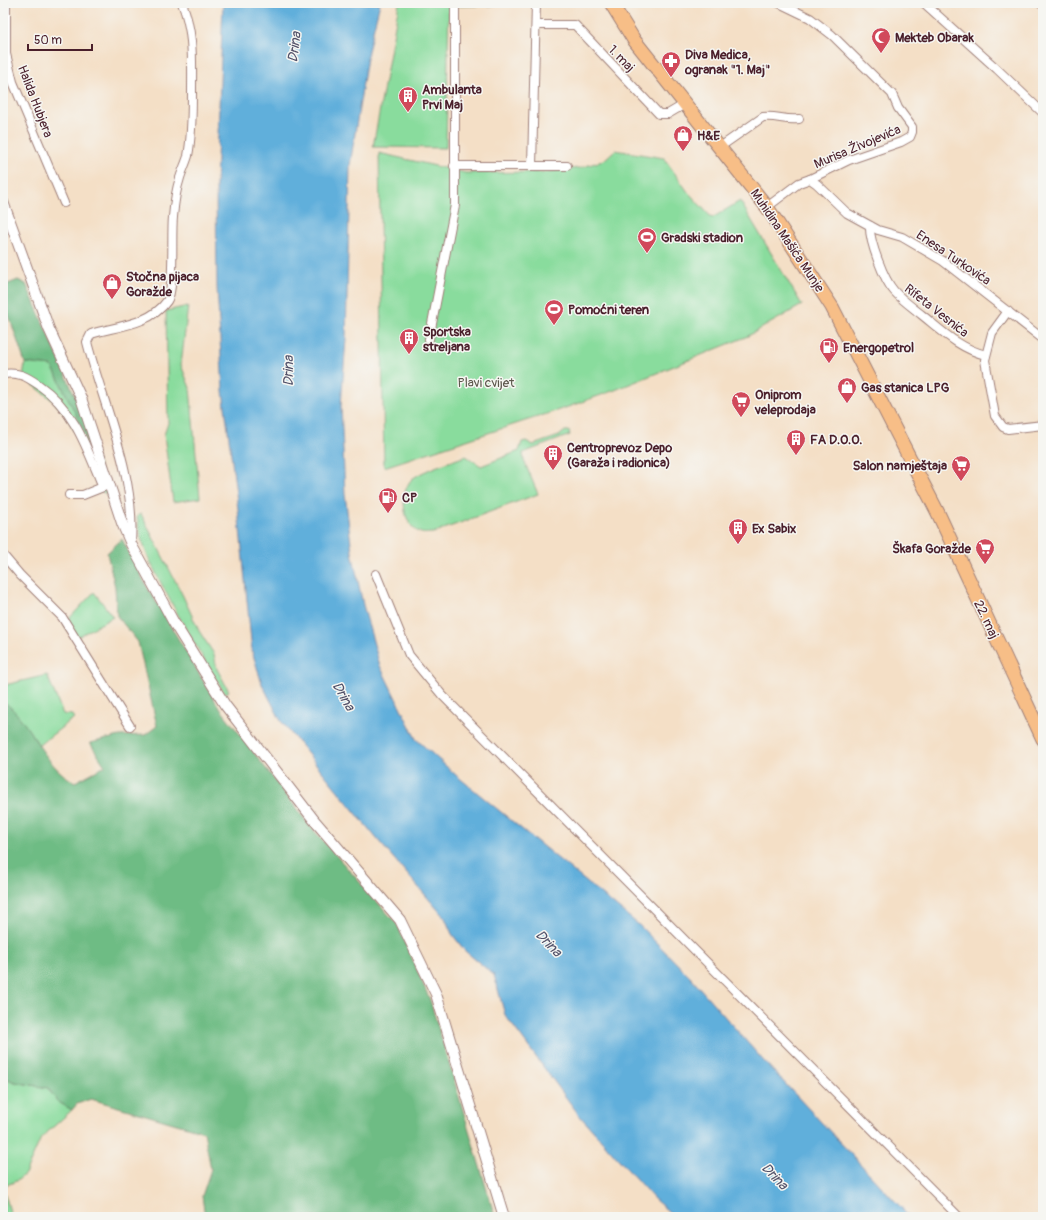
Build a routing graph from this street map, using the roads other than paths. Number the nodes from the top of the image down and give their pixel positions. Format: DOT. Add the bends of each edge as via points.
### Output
graph roads {
  1 [pos="6,3"];
  2 [pos="182,3"];
  3 [pos="455,3"];
  4 [pos="536,3"];
  5 [pos="611,3"];
  6 [pos="779,3"];
  7 [pos="924,3"];
  8 [pos="1040,3"];
  9 [pos="1043,5"];
  10 [pos="536,25"];
  11 [pos="686,104"];
  12 [pos="1043,113"];
  13 [pos="799,119"];
  14 [pos="720,147"];
  15 [pos="454,166"];
  16 [pos="532,166"];
  17 [pos="567,166"];
  18 [pos="810,179"];
  19 [pos="3,202"];
  20 [pos="64,203"];
  21 [pos="767,207"];
  22 [pos="870,226"];
  23 [pos="1008,311"];
  24 [pos="428,338"];
  25 [pos="1043,339"];
  26 [pos="986,355"];
  27 [pos="3,374"];
  28 [pos="1043,425"];
  29 [pos="106,486"];
  30 [pos="69,495"];
  31 [pos="931,499"];
  32 [pos="131,544"];
  33 [pos="3,555"];
  34 [pos="376,574"];
  35 [pos="130,726"];
  36 [pos="1043,739"];
  37 [pos="504,1217"];
  38 [pos="959,1217"];
  1 -- 20 [label="street, Halida Hubjera" via="6,54 13,82"];
  2 -- 32 [label="street" via="191,32 193,51 191,132 188,156 179,180 173,217 172,288 167,301 148,319 92,334 87,342 108,407 131,502"];
  3 -- 15 [label="street"];
  4 -- 10 [label="street"];
  5 -- 11 [label="main road, Muhidina Mašića Munje" via="634,40"];
  6 -- 18 [label="street, Murisa Živojevića" via="810,18 832,35 892,94 898,108 912,127 910,137 901,142 850,160"];
  7 -- 12 [label="street"];
  8 -- 9 [label="street"];
  10 -- 11 [label="street, 1. maj" via="575,25 659,114 668,114"];
  10 -- 16 [label="street"];
  11 -- 14 [label="main road, Muhidina Mašića Munje"];
  13 -- 14 [label="street" via="788,121 763,117"];
  14 -- 21 [label="main road, Muhidina Mašića Munje"];
  15 -- 16 [label="street"];
  15 -- 24 [label="street" via="455,205"];
  16 -- 17 [label="street"];
  18 -- 21 [label="street" via="799,183"];
  18 -- 22 [label="street, Enesa Turkovića" via="841,208"];
  19 -- 29 [label="street" via="49,328 81,398"];
  21 -- 31 [label="main road, Muhidina Mašića Munje" via="832,307"];
  22 -- 23 [label="street, Enesa Turkovića" via="916,244 943,261"];
  22 -- 26 [label="street, Rifeta Vesnića" via="870,240 893,290 959,344"];
  23 -- 25 [label="street, Enesa Turkovića"];
  23 -- 26 [label="street" via="992,333"];
  26 -- 28 [label="street" via="994,416 1003,427 1021,429"];
  27 -- 29 [label="street" via="23,374 53,396 80,432"];
  29 -- 30 [label="street" via="83,495"];
  29 -- 32 [label="street"];
  31 -- 36 [label="main road, 22. maj"];
  32 -- 37 [label="street" via="174,623 225,705 314,820 400,920 436,994"];
  33 -- 35 [label="street" via="62,617"];
  34 -- 38 [label="street" via="409,655 442,695"];
}
